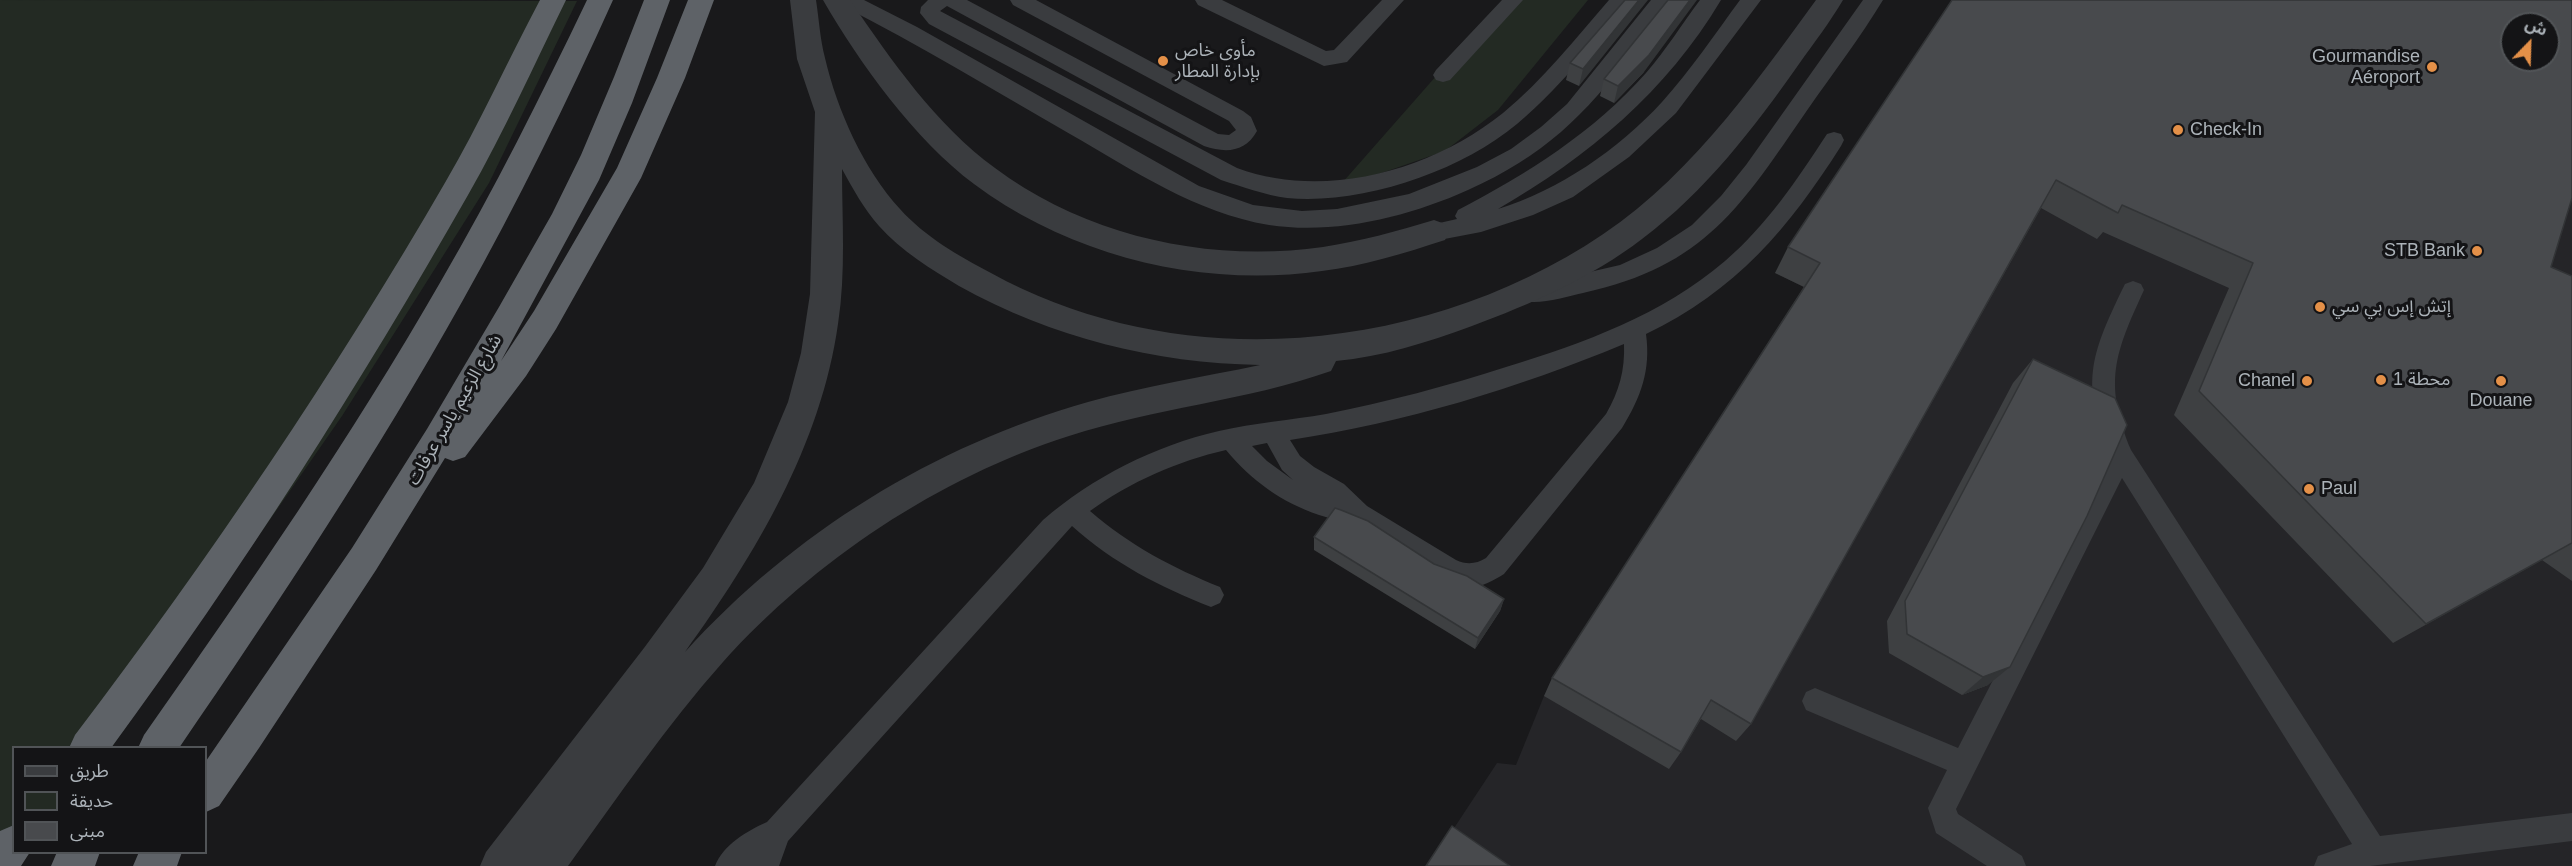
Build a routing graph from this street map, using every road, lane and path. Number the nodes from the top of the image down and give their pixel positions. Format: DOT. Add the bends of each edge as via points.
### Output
graph roads {
  1 [pos="553,0"];
  2 [pos="600,0"];
  3 [pos="657,0"];
  4 [pos="701,0"];
  5 [pos="803,0"];
  6 [pos="836,0"];
  7 [pos="848,0"];
  8 [pos="943,0"];
  9 [pos="951,0"];
  10 [pos="1020,0"];
  11 [pos="1205,0"];
  12 [pos="1394,0"];
  13 [pos="1513,0"];
  14 [pos="1620,0"];
  15 [pos="1662,0"];
  16 [pos="1711,0"];
  17 [pos="1751,0"];
  18 [pos="1830,0"];
  19 [pos="1873,0"];
  20 [pos="1443,75"];
  21 [pos="828,109"];
  22 [pos="1834,140"];
  23 [pos="1429,165"];
  24 [pos="1448,189"];
  25 [pos="1434,232"];
  26 [pos="2133,290"];
  27 [pos="1514,296"];
  28 [pos="1634,330"];
  29 [pos="1360,345"];
  30 [pos="1276,432"];
  31 [pos="1232,440"];
  32 [pos="2121,455"];
  33 [pos="1071,510"];
  34 [pos="396,512"];
  35 [pos="1358,514"];
  36 [pos="1210,595"];
  37 [pos="1815,700"];
  38 [pos="89,746"];
  39 [pos="158,746"];
  40 [pos="1964,764"];
  41 [pos="207,792"];
  42 [pos="2572,827"];
  43 [pos="777,832"];
  44 [pos="12,847"];
  45 [pos="2373,851"];
  46 [pos="0,862"];
  47 [pos="500,866"];
  48 [pos="544,866"];
  49 [pos="729,866"];
  50 [pos="765,866"];
  51 [pos="2012,866"];
  52 [pos="2328,866"];
  1 -- 38 [label="highway" via="458,186 341,382 251,519"];
  2 -- 39 [label="highway" via="509,189 397,386 236,635"];
  3 -- 34 [label="highway, شارع الزعيم ياسر عرفات" via="640,51 573,203"];
  4 -- 34 [label="highway" via="631,170 545,320 480,414"];
  5 -- 21 [label="street" via="812,65"];
  6 -- 25 [label="street" via="906,98 948,144 996,185 1050,217 1107,241 1171,256 1250,263 1306,261 1372,250"];
  7 -- 24 [label="lane" via="1214,203 1256,214 1300,219 1346,217"];
  8 -- 23 [label="lane" via="931,7 930,14 936,19 1249,181 1317,190 1372,181"];
  9 -- 10 [label="lane" via="1211,140 1233,144 1242,139 1247,130 1236,116"];
  11 -- 12 [label="lane" via="1324,59 1340,57"];
  13 -- 20 [label="lane"];
  14 -- 23 [label="lane" via="1507,121"];
  15 -- 24 [label="lane" via="1574,109 1548,133 1517,155"];
  16 -- 25 [label="lane" via="1646,87 1602,129 1549,168"];
  17 -- 25 [label="lane" via="1669,108 1622,151 1564,191 1525,209"];
  18 -- 27 [label="street" via="1718,152 1663,206 1595,255"];
  19 -- 27 [label="lane" via="1722,212 1682,244 1632,270 1575,287"];
  21 -- 29 [label="street" via="857,169 888,216 935,256 991,291 1056,319 1128,339 1204,350 1282,353"];
  21 -- 47 [label="street" via="828,273 824,312 806,395 778,466 746,531 685,625"];
  22 -- 28 [label="lane" via="1801,192 1732,268 1686,301"];
  23 -- 24 [label="lane"];
  26 -- 32 [label="lane" via="2107,348 2103,374 2104,402"];
  27 -- 29 [label="street" via="1430,326"];
  28 -- 30 [label="lane" via="1542,365 1443,396 1340,422"];
  28 -- 35 [label="lane" via="1636,378 1627,400 1496,566 1481,574 1455,572"];
  29 -- 48 [label="street" via="1267,379 1124,407 1040,432 926,482 861,520 759,600 711,649 667,701"];
  30 -- 31 [label="lane"];
  30 -- 35 [label="lane" via="1291,463 1341,497"];
  31 -- 33 [label="lane" via="1203,446 1132,473"];
  31 -- 35 [label="lane" via="1263,474 1283,488 1318,505"];
  32 -- 40 [label="lane"];
  32 -- 45 [label="lane"];
  33 -- 36 [label="lane" via="1133,560"];
  33 -- 43 [label="lane"];
  34 -- 41 [label="highway, شارع الزعيم ياسر عرفات"];
  37 -- 40 [label="lane"];
  40 -- 51 [label="lane" via="1942,808 1946,823"];
  42 -- 45 [label="lane"];
  43 -- 49 [label="lane" via="758,841"];
  43 -- 50 [label="lane"];
  44 -- 46 [label="highway"];
  45 -- 52 [label="lane"];
}
